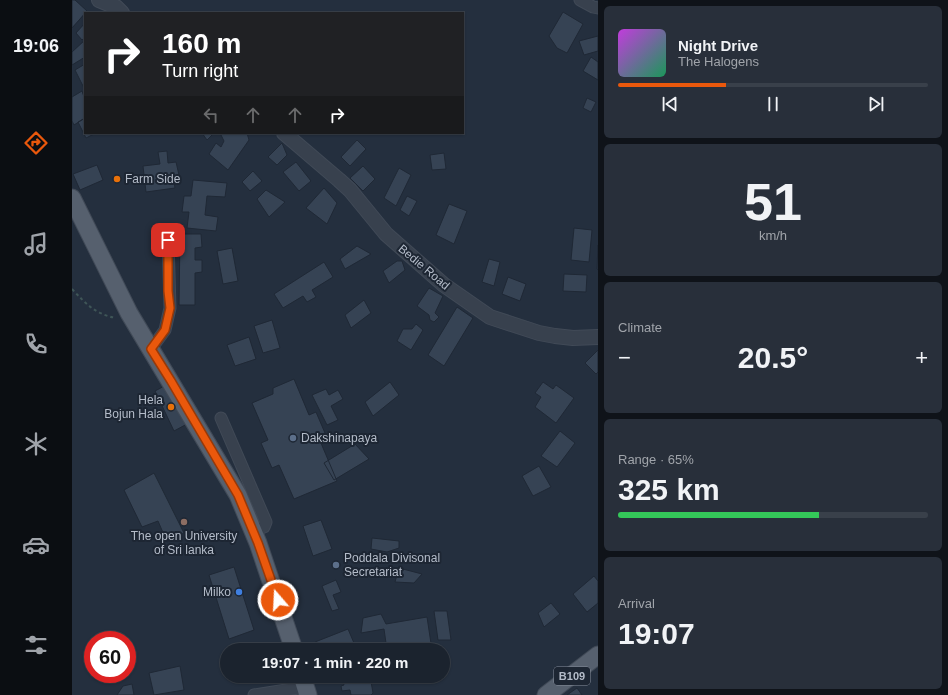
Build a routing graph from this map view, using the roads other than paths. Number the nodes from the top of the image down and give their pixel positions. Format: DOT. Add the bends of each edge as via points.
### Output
graph roads {
  1 [pos="99,0"];
  2 [pos="580,0"];
  3 [pos="119,7"];
  4 [pos="598,8"];
  5 [pos="285,134"];
  6 [pos="72,198"];
  7 [pos="168,240"];
  8 [pos="598,337"];
  9 [pos="151,349"];
  10 [pos="221,418"];
  11 [pos="253,531"];
  12 [pos="292,643"];
  13 [pos="598,655"];
  14 [pos="305,686"];
  15 [pos="254,695"];
  16 [pos="546,695"];
  1 -- 3 [label="street"];
  2 -- 4 [label="street"];
  5 -- 8 [label="street, Bedie Road" via="332,172 386,234 444,285 490,317 555,336"];
  6 -- 9 [label="main road" via="129,313"];
  7 -- 9 [label="street" via="170,308 165,330"];
  9 -- 11 [label="main road" via="238,495"];
  10 -- 11 [label="street" via="266,522 264,527"];
  11 -- 12 [label="main road"];
  13 -- 16 [label="main road, B109"];
  14 -- 15 [label="street"];
}
